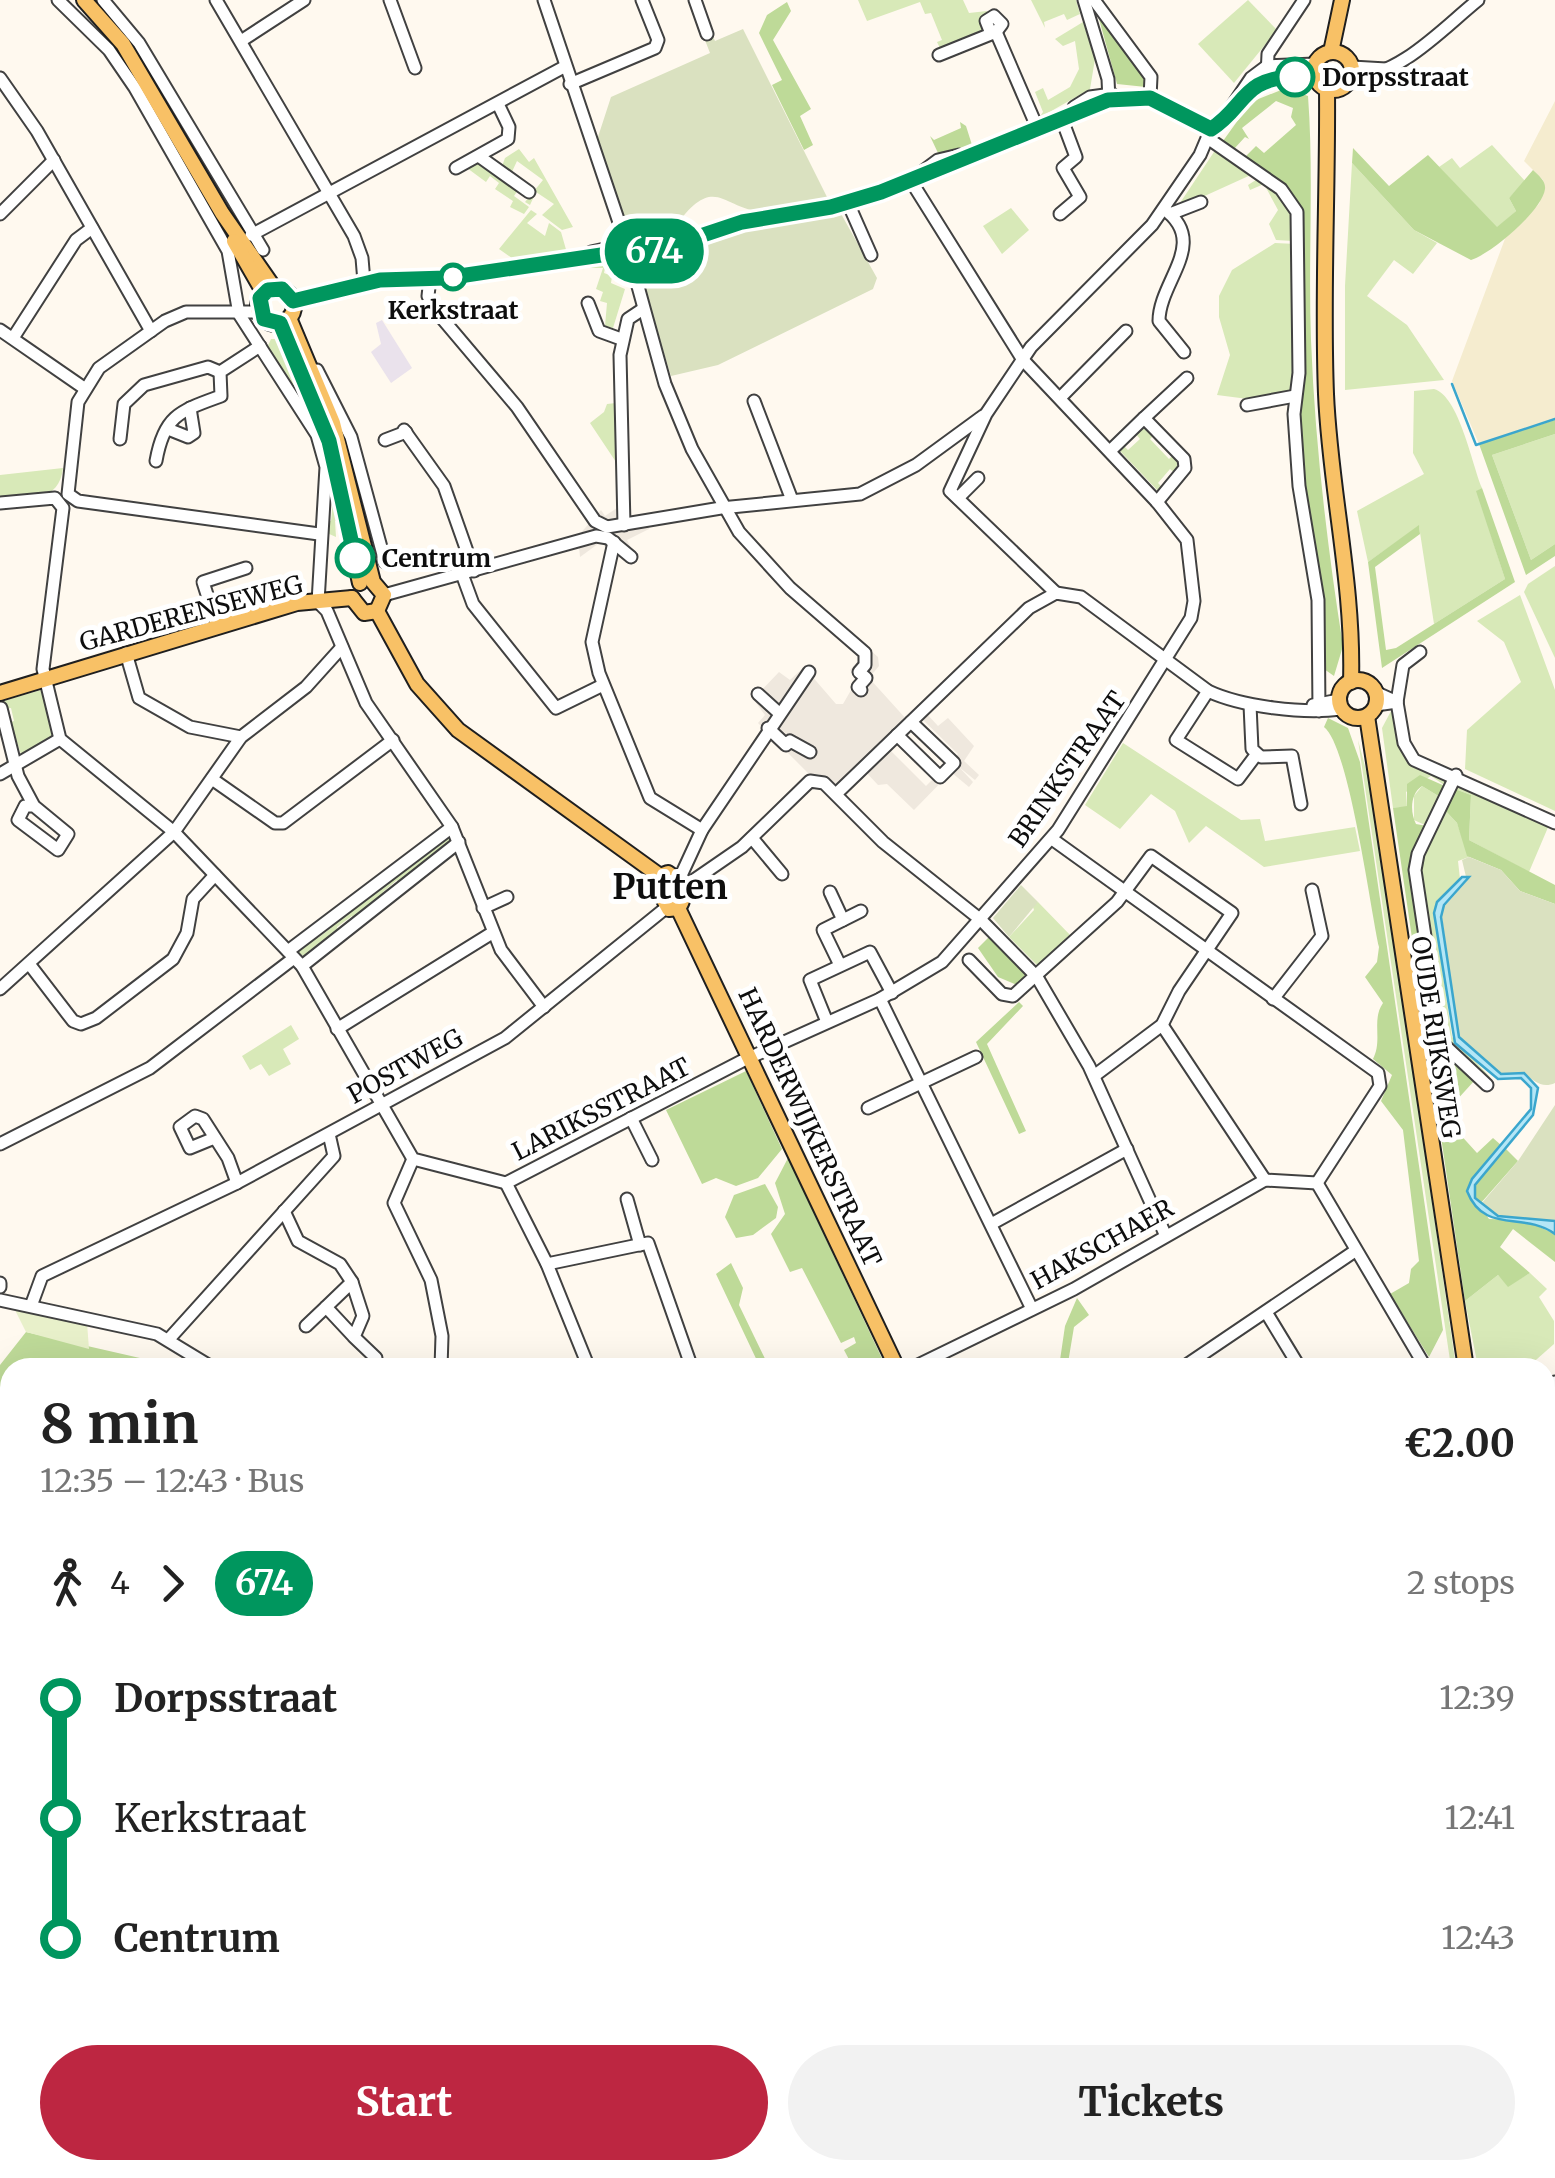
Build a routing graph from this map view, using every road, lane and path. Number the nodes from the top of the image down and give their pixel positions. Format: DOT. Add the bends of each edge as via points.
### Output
graph roads {
  1 [pos="58,0"];
  2 [pos="103,0"];
  3 [pos="216,0"];
  4 [pos="304,0"];
  5 [pos="390,0"];
  6 [pos="544,0"];
  7 [pos="642,0"];
  8 [pos="694,0"];
  9 [pos="1084,0"];
  10 [pos="1094,0"];
  11 [pos="1304,0"];
  12 [pos="1478,0"];
  13 [pos="82,4"];
  14 [pos="1341,5"];
  15 [pos="707,34"];
  16 [pos="240,41"];
  17 [pos="1335,52"];
  18 [pos="938,55"];
  19 [pos="564,67"];
  20 [pos="415,68"];
  21 [pos="1315,69"];
  22 [pos="1267,71"];
  23 [pos="1351,72"];
  24 [pos="0,78"];
  25 [pos="570,84"];
  26 [pos="1332,89"];
  27 [pos="1108,97"];
  28 [pos="1145,97"];
  29 [pos="499,106"];
  30 [pos="1059,119"];
  31 [pos="1037,128"];
  32 [pos="1210,134"];
  33 [pos="480,156"];
  34 [pos="54,160"];
  35 [pos="456,168"];
  36 [pos="911,181"];
  37 [pos="329,191"];
  38 [pos="529,192"];
  39 [pos="1201,202"];
  40 [pos="848,203"];
  41 [pos="1167,212"];
  42 [pos="0,214"];
  43 [pos="1060,214"];
  44 [pos="92,228"];
  45 [pos="252,235"];
  46 [pos="627,249"];
  47 [pos="263,250"];
  48 [pos="871,255"];
  49 [pos="430,278"];
  50 [pos="364,282"];
  51 [pos="269,290"];
  52 [pos="293,301"];
  53 [pos="588,303"];
  54 [pos="643,309"];
  55 [pos="259,312"];
  56 [pos="239,314"];
  57 [pos="284,320"];
  58 [pos="0,330"];
  59 [pos="151,331"];
  60 [pos="1126,331"];
  61 [pos="13,338"];
  62 [pos="622,339"];
  63 [pos="260,346"];
  64 [pos="304,347"];
  65 [pos="1184,352"];
  66 [pos="1023,360"];
  67 [pos="220,372"];
  68 [pos="1187,378"];
  69 [pos="84,388"];
  70 [pos="1296,396"];
  71 [pos="1060,398"];
  72 [pos="754,401"];
  73 [pos="1247,404"];
  74 [pos="190,408"];
  75 [pos="986,414"];
  76 [pos="1144,418"];
  77 [pos="168,429"];
  78 [pos="120,439"];
  79 [pos="386,440"];
  80 [pos="1110,452"];
  81 [pos="156,461"];
  82 [pos="355,473"];
  83 [pos="978,478"];
  84 [pos="954,495"];
  85 [pos="792,500"];
  86 [pos="66,502"];
  87 [pos="1156,502"];
  88 [pos="0,503"];
  89 [pos="722,508"];
  90 [pos="624,524"];
  91 [pos="319,534"];
  92 [pos="611,536"];
  93 [pos="630,558"];
  94 [pos="385,562"];
  95 [pos="246,568"];
  96 [pos="468,572"];
  97 [pos="367,582"];
  98 [pos="1056,593"];
  99 [pos="384,595"];
  100 [pos="352,598"];
  101 [pos="318,602"];
  102 [pos="377,611"];
  103 [pos="217,626"];
  104 [pos="342,647"];
  105 [pos="1420,652"];
  106 [pos="126,653"];
  107 [pos="1167,661"];
  108 [pos="809,672"];
  109 [pos="44,678"];
  110 [pos="1356,681"];
  111 [pos="603,685"];
  112 [pos="0,690"];
  113 [pos="862,690"];
  114 [pos="1208,691"];
  115 [pos="758,694"];
  116 [pos="1397,702"];
  117 [pos="1250,704"];
  118 [pos="1340,704"];
  119 [pos="1319,707"];
  120 [pos="1,708"];
  121 [pos="1368,708"];
  122 [pos="780,712"];
  123 [pos="912,722"];
  124 [pos="768,728"];
  125 [pos="898,735"];
  126 [pos="241,737"];
  127 [pos="60,739"];
  128 [pos="394,740"];
  129 [pos="810,752"];
  130 [pos="1256,755"];
  131 [pos="14,764"];
  132 [pos="0,774"];
  133 [pos="1456,776"];
  134 [pos="212,779"];
  135 [pos="836,794"];
  136 [pos="1301,804"];
  137 [pos="34,806"];
  138 [pos="1555,823"];
  139 [pos="452,827"];
  140 [pos="702,830"];
  141 [pos="174,832"];
  142 [pos="752,838"];
  143 [pos="1052,839"];
  144 [pos="460,842"];
  145 [pos="782,874"];
  146 [pos="215,875"];
  147 [pos="660,876"];
  148 [pos="680,885"];
  149 [pos="1312,890"];
  150 [pos="830,892"];
  151 [pos="1125,892"];
  152 [pos="507,898"];
  153 [pos="672,907"];
  154 [pos="483,908"];
  155 [pos="861,911"];
  156 [pos="843,920"];
  157 [pos="981,920"];
  158 [pos="492,933"];
  159 [pos="1206,950"];
  160 [pos="294,958"];
  161 [pos="969,960"];
  162 [pos="839,963"];
  163 [pos="30,965"];
  164 [pos="1037,978"];
  165 [pos="0,989"];
  166 [pos="886,996"];
  167 [pos="1274,999"];
  168 [pos="544,1007"];
  169 [pos="826,1022"];
  170 [pos="1162,1025"];
  171 [pos="338,1029"];
  172 [pos="752,1056"];
  173 [pos="976,1058"];
  174 [pos="1094,1076"];
  175 [pos="919,1085"];
  176 [pos="1487,1085"];
  177 [pos="382,1105"];
  178 [pos="868,1108"];
  179 [pos="631,1118"];
  180 [pos="329,1134"];
  181 [pos="212,1138"];
  182 [pos="0,1144"];
  183 [pos="1127,1149"];
  184 [pos="412,1159"];
  185 [pos="652,1160"];
  186 [pos="1266,1180"];
  187 [pos="237,1183"];
  188 [pos="1317,1183"];
  189 [pos="506,1184"];
  190 [pos="627,1199"];
  191 [pos="284,1211"];
  192 [pos="993,1222"];
  193 [pos="1165,1234"];
  194 [pos="640,1245"];
  195 [pos="1355,1251"];
  196 [pos="548,1264"];
  197 [pos="352,1282"];
  198 [pos="0,1300"];
  199 [pos="1453,1304"];
  200 [pos="31,1306"];
  201 [pos="326,1307"];
  202 [pos="1032,1309"];
  203 [pos="1266,1312"];
  204 [pos="306,1326"];
  205 [pos="354,1336"];
  206 [pos="169,1339"];
  207 [pos="198,1358"];
  208 [pos="376,1358"];
  209 [pos="441,1358"];
  210 [pos="585,1358"];
  211 [pos="688,1358"];
  212 [pos="892,1358"];
  213 [pos="932,1358"];
  214 [pos="1197,1358"];
  215 [pos="1294,1358"];
  216 [pos="1420,1358"];
  217 [pos="1458,1358"];
  218 [pos="1464,1358"];
  1 -- 13 [label="street"];
  2 -- 45 [label="street" via="139,43"];
  3 -- 16 [label="street"];
  4 -- 16 [label="street"];
  5 -- 20 [label="street"];
  6 -- 19 [label="street"];
  7 -- 25 [label="street" via="658,40 654,48"];
  8 -- 15 [label="street"];
  9 -- 27 [label="street"];
  10 -- 28 [label="street" via="1151,77"];
  11 -- 22 [label="street" via="1272,46"];
  12 -- 23 [label="street" via="1386,69"];
  13 -- 51 [label="main road" via="124,44"];
  13 -- 56 [label="street" via="228,251"];
  14 -- 17 [label="main road"];
  16 -- 37 [label="street"];
  17 -- 21 [label="main road"];
  17 -- 23 [label="main road"];
  18 -- 31 [label="street" via="993,31"];
  19 -- 25 [label="street"];
  19 -- 29 [label="street"];
  21 -- 22 [label="street"];
  21 -- 26 [label="main road"];
  22 -- 32 [label="street" via="1251,78"];
  23 -- 26 [label="main road"];
  24 -- 34 [label="street"];
  25 -- 46 [label="street"];
  26 -- 110 [label="main road" via="1323,235 1326,398"];
  27 -- 28 [label="street"];
  27 -- 30 [label="street" via="1090,98"];
  28 -- 32 [label="street"];
  29 -- 33 [label="street" via="510,135"];
  29 -- 37 [label="street"];
  30 -- 31 [label="street"];
  30 -- 43 [label="street" via="1076,157 1063,168 1080,197"];
  31 -- 36 [label="street"];
  32 -- 41 [label="street"];
  32 -- 70 [label="street" via="1288,194 1298,212"];
  33 -- 35 [label="street"];
  33 -- 38 [label="street"];
  34 -- 42 [label="street"];
  34 -- 44 [label="street"];
  36 -- 40 [label="street"];
  36 -- 66 [label="street, BRINKSTRAAT"];
  37 -- 45 [label="street"];
  37 -- 50 [label="street" via="359,249"];
  39 -- 41 [label="street"];
  40 -- 46 [label="street"];
  40 -- 48 [label="street"];
  41 -- 65 [label="street" via="1180,226 1184,256 1164,292 1159,320"];
  41 -- 66 [label="street"];
  44 -- 59 [label="street"];
  44 -- 61 [label="street" via="76,240"];
  45 -- 47 [label="street"];
  46 -- 49 [label="street"];
  46 -- 54 [label="street"];
  49 -- 50 [label="street"];
  49 -- 92 [label="street" via="431,303"];
  50 -- 52 [label="street"];
  51 -- 52 [label="main road" via="282,289"];
  51 -- 55 [label="main road"];
  52 -- 57 [label="main road"];
  53 -- 62 [label="street" via="599,331"];
  54 -- 62 [label="street" via="628,319"];
  54 -- 89 [label="street" via="665,384"];
  55 -- 56 [label="street"];
  55 -- 57 [label="main road" via="264,319"];
  56 -- 59 [label="street" via="186,312"];
  56 -- 63 [label="street"];
  57 -- 64 [label="main road"];
  57 -- 97 [label="main road" via="329,441"];
  58 -- 61 [label="street"];
  59 -- 69 [label="street" via="99,368"];
  60 -- 71 [label="street"];
  61 -- 69 [label="street"];
  62 -- 90 [label="street"];
  63 -- 67 [label="street"];
  63 -- 91 [label="street" via="318,434 325,457"];
  64 -- 82 [label="main road"];
  64 -- 82 [label="street" via="356,452"];
  66 -- 71 [label="street, BRINKSTRAAT"];
  66 -- 75 [label="street"];
  67 -- 74 [label="street" via="221,396"];
  67 -- 78 [label="street" via="208,366 144,386 124,404"];
  68 -- 76 [label="street"];
  69 -- 86 [label="street"];
  70 -- 73 [label="street"];
  70 -- 119 [label="street" via="1299,486 1318,600"];
  71 -- 80 [label="street, BRINKSTRAAT"];
  72 -- 85 [label="street"];
  74 -- 77 [label="street" via="178,412"];
  74 -- 77 [label="street" via="194,434"];
  75 -- 84 [label="street"];
  75 -- 85 [label="street" via="871,490"];
  76 -- 80 [label="street"];
  76 -- 87 [label="street" via="1186,462"];
  77 -- 81 [label="street" via="160,436"];
  79 -- 96 [label="street" via="405,431 444,486"];
  80 -- 87 [label="street, BRINKSTRAAT"];
  82 -- 94 [label="street"];
  82 -- 97 [label="main road"];
  83 -- 84 [label="street"];
  84 -- 98 [label="street"];
  85 -- 89 [label="street"];
  86 -- 88 [label="street"];
  86 -- 91 [label="street"];
  86 -- 109 [label="street"];
  87 -- 107 [label="street, BRINKSTRAAT" via="1190,546 1194,595 1191,618"];
  89 -- 90 [label="street"];
  89 -- 113 [label="street" via="783,580 865,653"];
  90 -- 92 [label="street"];
  91 -- 101 [label="street"];
  92 -- 93 [label="street"];
  92 -- 96 [label="street"];
  92 -- 111 [label="street" via="592,642"];
  95 -- 103 [label="street" via="204,575"];
  96 -- 99 [label="street"];
  96 -- 111 [label="street" via="479,612 556,708"];
  97 -- 99 [label="main road"];
  97 -- 100 [label="main road"];
  98 -- 107 [label="street" via="1081,597"];
  98 -- 123 [label="street" via="1029,608"];
  99 -- 102 [label="main road"];
  100 -- 101 [label="main road, GARDERENSEWEG"];
  100 -- 102 [label="main road" via="364,613"];
  101 -- 103 [label="main road, GARDERENSEWEG"];
  101 -- 104 [label="street"];
  102 -- 147 [label="main road" via="417,684 458,730"];
  103 -- 106 [label="main road, GARDERENSEWEG"];
  104 -- 126 [label="street" via="306,686"];
  104 -- 128 [label="street" via="366,703"];
  105 -- 116 [label="street" via="1402,665"];
  106 -- 109 [label="main road, GARDERENSEWEG"];
  106 -- 126 [label="street" via="140,698 190,727"];
  107 -- 114 [label="street"];
  107 -- 143 [label="street, BRINKSTRAAT"];
  108 -- 122 [label="street"];
  109 -- 112 [label="main road, GARDERENSEWEG"];
  109 -- 127 [label="street"];
  110 -- 118 [label="main road"];
  110 -- 121 [label="main road"];
  111 -- 140 [label="street" via="656,804"];
  114 -- 117 [label="street"];
  114 -- 130 [label="street" via="1176,740 1238,779"];
  115 -- 122 [label="street"];
  116 -- 121 [label="street"];
  116 -- 133 [label="street" via="1410,756"];
  117 -- 119 [label="street"];
  117 -- 130 [label="street"];
  118 -- 119 [label="street"];
  118 -- 121 [label="main road"];
  120 -- 131 [label="street"];
  121 -- 199 [label="main road, OUDE RIJKSWEG"];
  122 -- 124 [label="street"];
  123 -- 125 [label="street"];
  123 -- 125 [label="street" via="954,763 940,777"];
  124 -- 129 [label="street" via="786,745"];
  124 -- 140 [label="street"];
  125 -- 135 [label="street"];
  126 -- 134 [label="street"];
  127 -- 131 [label="street"];
  127 -- 141 [label="street"];
  128 -- 134 [label="street" via="283,824"];
  128 -- 139 [label="street"];
  130 -- 136 [label="street" via="1292,756"];
  131 -- 132 [label="street"];
  131 -- 137 [label="street"];
  133 -- 138 [label="street"];
  133 -- 176 [label="street" via="1415,870 1440,1042"];
  134 -- 141 [label="street"];
  135 -- 142 [label="street" via="810,781"];
  135 -- 157 [label="street" via="883,842"];
  139 -- 144 [label="street"];
  139 -- 160 [label="street"];
  140 -- 148 [label="street"];
  141 -- 146 [label="street"];
  141 -- 163 [label="street"];
  142 -- 145 [label="street"];
  142 -- 148 [label="street"];
  143 -- 151 [label="street"];
  143 -- 157 [label="street, BRINKSTRAAT"];
  144 -- 154 [label="street"];
  144 -- 160 [label="street"];
  146 -- 160 [label="street"];
  146 -- 163 [label="street" via="193,900 173,958 96,1018 73,1021"];
  147 -- 148 [label="main road" via="668,873"];
  147 -- 153 [label="main road, HARDERWIJKERSTRAAT"];
  148 -- 153 [label="main road"];
  149 -- 167 [label="street" via="1322,936"];
  150 -- 156 [label="street"];
  151 -- 159 [label="street"];
  151 -- 159 [label="street" via="1150,856 1232,913"];
  151 -- 164 [label="street"];
  152 -- 154 [label="street"];
  153 -- 168 [label="street, POSTWEG"];
  153 -- 172 [label="main road, HARDERWIJKERSTRAAT"];
  154 -- 158 [label="street"];
  155 -- 156 [label="street"];
  156 -- 162 [label="street" via="823,930"];
  157 -- 164 [label="street"];
  157 -- 166 [label="street, BRINKSTRAAT" via="942,962"];
  158 -- 168 [label="street"];
  158 -- 171 [label="street"];
  159 -- 167 [label="street"];
  159 -- 170 [label="street"];
  160 -- 171 [label="street"];
  160 -- 182 [label="street" via="150,1068"];
  161 -- 164 [label="street" via="1007,997"];
  162 -- 166 [label="street" via="870,952"];
  162 -- 169 [label="street" via="810,980"];
  163 -- 165 [label="street"];
  164 -- 174 [label="street"];
  166 -- 169 [label="street, BRINKSTRAAT"];
  166 -- 175 [label="street"];
  167 -- 188 [label="street" via="1381,1080"];
  168 -- 177 [label="street, POSTWEG" via="504,1038"];
  169 -- 172 [label="street, BRINKSTRAAT"];
  170 -- 174 [label="street"];
  170 -- 186 [label="street"];
  171 -- 177 [label="street"];
  172 -- 179 [label="street, LARIKSSTRAAT"];
  172 -- 212 [label="main road, HARDERWIJKERSTRAAT"];
  173 -- 175 [label="street"];
  174 -- 183 [label="street"];
  175 -- 178 [label="street"];
  175 -- 192 [label="street"];
  177 -- 180 [label="street, POSTWEG"];
  177 -- 184 [label="street"];
  179 -- 185 [label="street"];
  179 -- 189 [label="street, LARIKSSTRAAT"];
  180 -- 187 [label="street"];
  180 -- 191 [label="street, POSTWEG" via="334,1156"];
  181 -- 187 [label="street"];
  183 -- 192 [label="street"];
  183 -- 193 [label="street"];
  184 -- 189 [label="street, LARIKSSTRAAT"];
  184 -- 209 [label="street" via="394,1203 431,1280"];
  186 -- 188 [label="street"];
  186 -- 193 [label="street, HAKSCHAER"];
  187 -- 200 [label="street" via="42,1276"];
  188 -- 195 [label="street"];
  189 -- 196 [label="street"];
  190 -- 194 [label="street"];
  191 -- 197 [label="street" via="298,1240 340,1264"];
  191 -- 206 [label="street, POSTWEG"];
  192 -- 202 [label="street"];
  193 -- 202 [label="street, HAKSCHAER"];
  194 -- 196 [label="street"];
  194 -- 211 [label="street" via="648,1243"];
  195 -- 203 [label="street"];
  195 -- 216 [label="street"];
  196 -- 210 [label="street"];
  197 -- 201 [label="street"];
  197 -- 205 [label="street" via="363,1316"];
  198 -- 200 [label="street"];
  199 -- 217 [label="main road, OUDE RIJKSWEG"];
  199 -- 218 [label="main road, OUDE RIJKSWEG"];
  200 -- 206 [label="street"];
  201 -- 204 [label="street"];
  201 -- 205 [label="street"];
  202 -- 213 [label="street, HAKSCHAER"];
  203 -- 214 [label="street"];
  203 -- 215 [label="street"];
  205 -- 208 [label="street"];
  206 -- 207 [label="street"];
}
